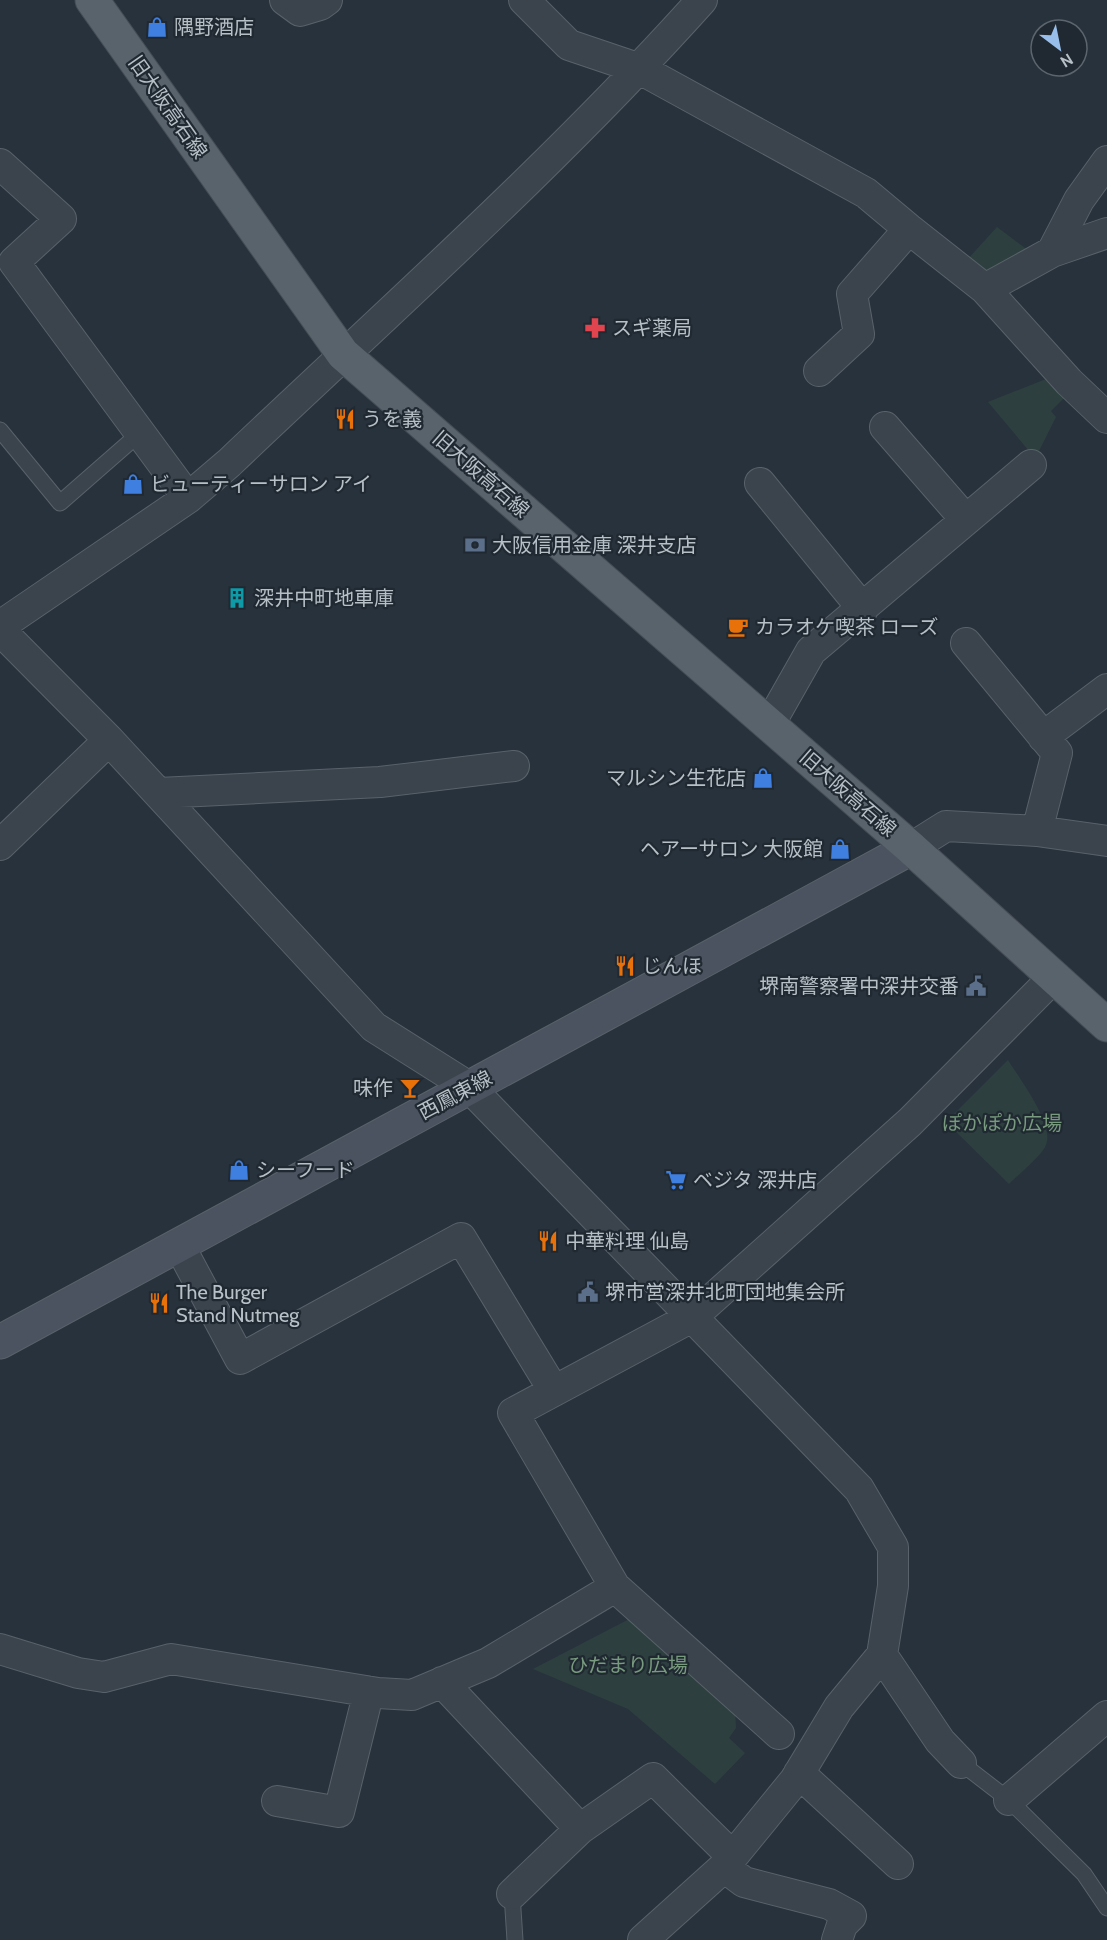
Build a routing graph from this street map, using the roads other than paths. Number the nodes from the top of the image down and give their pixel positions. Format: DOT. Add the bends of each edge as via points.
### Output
graph roads {
  1 [pos="92,0"];
  2 [pos="285,0"];
  3 [pos="327,0"];
  4 [pos="524,0"];
  5 [pos="702,0"];
  6 [pos="640,69"];
  7 [pos="1107,161"];
  8 [pos="0,164"];
  9 [pos="909,229"];
  10 [pos="1107,233"];
  11 [pos="1052,252"];
  12 [pos="7,266"];
  13 [pos="986,289"];
  14 [pos="343,354"];
  15 [pos="819,371"];
  16 [pos="1107,418"];
  17 [pos="885,427"];
  18 [pos="0,430"];
  19 [pos="140,433"];
  20 [pos="1031,465"];
  21 [pos="760,483"];
  22 [pos="188,498"];
  23 [pos="966,520"];
  24 [pos="862,609"];
  25 [pos="3,639"];
  26 [pos="966,643"];
  27 [pos="1107,689"];
  28 [pos="769,725"];
  29 [pos="1043,737"];
  30 [pos="110,740"];
  31 [pos="514,766"];
  32 [pos="159,793"];
  33 [pos="1037,831"];
  34 [pos="1107,841"];
  35 [pos="0,845"];
  36 [pos="911,848"];
  37 [pos="1054,977"];
  38 [pos="1107,1025"];
  39 [pos="469,1088"];
  40 [pos="179,1245"];
  41 [pos="693,1317"];
  42 [pos="0,1342"];
  43 [pos="554,1391"];
  44 [pos="615,1587"];
  45 [pos="0,1649"];
  46 [pos="882,1655"];
  47 [pos="442,1682"];
  48 [pos="366,1691"];
  49 [pos="1107,1716"];
  50 [pos="779,1734"];
  51 [pos="961,1763"];
  52 [pos="799,1773"];
  53 [pos="1009,1800"];
  54 [pos="277,1801"];
  55 [pos="580,1829"];
  56 [pos="728,1862"];
  57 [pos="898,1864"];
  58 [pos="512,1894"];
  59 [pos="1107,1908"];
  60 [pos="516,1940"];
  61 [pos="643,1940"];
  62 [pos="837,1940"];
  1 -- 14 [label="main road, 旧大阪高石線"];
  2 -- 3 [label="street" via="300,11"];
  4 -- 6 [label="street" via="569,45"];
  5 -- 6 [label="street"];
  6 -- 9 [label="street" via="866,193"];
  6 -- 14 [label="street"];
  7 -- 11 [label="street" via="1079,200"];
  8 -- 12 [label="street" via="61,219"];
  9 -- 13 [label="street"];
  9 -- 15 [label="street" via="852,294 859,334"];
  10 -- 11 [label="street"];
  11 -- 13 [label="street"];
  12 -- 19 [label="street"];
  13 -- 16 [label="street" via="1069,382"];
  14 -- 22 [label="street"];
  14 -- 28 [label="main road, 旧大阪高石線"];
  17 -- 23 [label="street"];
  18 -- 19 [label="lane" via="60,503"];
  19 -- 22 [label="street"];
  20 -- 23 [label="street"];
  21 -- 24 [label="street"];
  22 -- 25 [label="street"];
  23 -- 24 [label="street"];
  24 -- 28 [label="street" via="811,651"];
  25 -- 30 [label="street"];
  26 -- 29 [label="street"];
  27 -- 29 [label="street"];
  28 -- 36 [label="main road, 旧大阪高石線"];
  29 -- 33 [label="street" via="1057,753"];
  30 -- 32 [label="street"];
  30 -- 35 [label="street"];
  31 -- 32 [label="street" via="380,782"];
  32 -- 39 [label="street" via="374,1027"];
  33 -- 34 [label="street"];
  33 -- 36 [label="street" via="946,826"];
  36 -- 37 [label="main road, 旧大阪高石線"];
  36 -- 39 [label="main road, 西鳳東線"];
  37 -- 38 [label="main road, 旧大阪高石線"];
  37 -- 41 [label="street" via="910,1122"];
  39 -- 40 [label="main road, 西鳳東線"];
  39 -- 41 [label="street"];
  40 -- 42 [label="main road, 西鳳東線"];
  40 -- 43 [label="street" via="240,1359 461,1238"];
  41 -- 43 [label="street"];
  41 -- 46 [label="street" via="859,1489 893,1547 893,1586"];
  43 -- 44 [label="street" via="513,1413"];
  44 -- 47 [label="street" via="488,1663"];
  44 -- 50 [label="street"];
  45 -- 48 [label="street" via="104,1677 171,1659"];
  46 -- 51 [label="street" via="940,1741"];
  46 -- 52 [label="street" via="839,1707"];
  47 -- 48 [label="street" via="412,1695"];
  47 -- 55 [label="street"];
  48 -- 54 [label="street" via="339,1812"];
  49 -- 53 [label="street"];
  51 -- 53 [label="lane"];
  52 -- 56 [label="street"];
  52 -- 57 [label="street"];
  53 -- 59 [label="lane" via="1084,1874"];
  55 -- 56 [label="street" via="653,1778"];
  55 -- 58 [label="street"];
  56 -- 61 [label="street"];
  56 -- 62 [label="street" via="744,1882 829,1904 851,1916 842,1925"];
  58 -- 60 [label="lane"];
}
